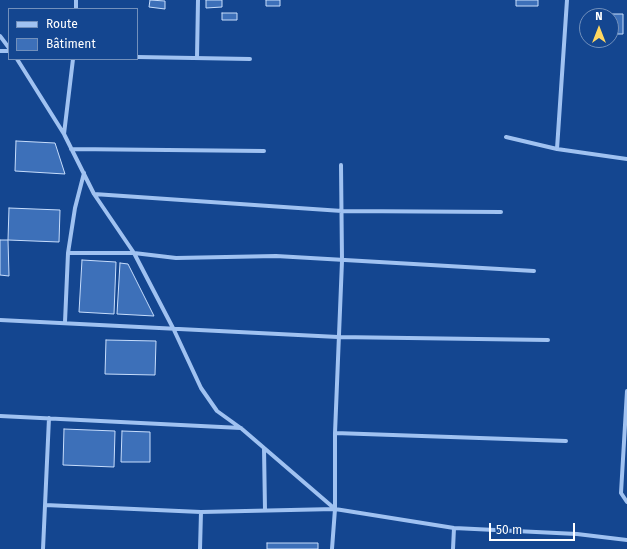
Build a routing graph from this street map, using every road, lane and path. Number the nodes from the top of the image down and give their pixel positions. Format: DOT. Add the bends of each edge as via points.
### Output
graph roads {
  1 [pos="198,0"];
  2 [pos="567,0"];
  3 [pos="0,36"];
  4 [pos="8,47"];
  5 [pos="138,56"];
  6 [pos="197,58"];
  7 [pos="250,59"];
  8 [pos="18,60"];
  9 [pos="73,60"];
  10 [pos="64,134"];
  11 [pos="506,137"];
  12 [pos="71,149"];
  13 [pos="557,149"];
  14 [pos="264,151"];
  15 [pos="627,159"];
  16 [pos="341,165"];
  17 [pos="84,173"];
  18 [pos="94,194"];
  19 [pos="342,211"];
  20 [pos="501,212"];
  21 [pos="68,252"];
  22 [pos="134,253"];
  23 [pos="342,261"];
  24 [pos="534,271"];
  25 [pos="0,320"];
  26 [pos="66,322"];
  27 [pos="174,330"];
  28 [pos="338,337"];
  29 [pos="548,340"];
  30 [pos="627,392"];
  31 [pos="0,416"];
  32 [pos="49,418"];
  33 [pos="242,428"];
  34 [pos="335,434"];
  35 [pos="566,441"];
  36 [pos="264,448"];
  37 [pos="627,502"];
  38 [pos="45,505"];
  39 [pos="335,509"];
  40 [pos="265,510"];
  41 [pos="202,512"];
  42 [pos="454,528"];
  43 [pos="627,540"];
  44 [pos="43,549"];
  45 [pos="200,549"];
  46 [pos="332,549"];
  47 [pos="453,549"];
  1 -- 6 [label="street"];
  2 -- 13 [label="street"];
  3 -- 4 [label="street"];
  5 -- 6 [label="street"];
  6 -- 7 [label="street"];
  8 -- 10 [label="street"];
  9 -- 10 [label="street"];
  10 -- 12 [label="street"];
  11 -- 13 [label="street"];
  12 -- 14 [label="street"];
  12 -- 17 [label="street"];
  13 -- 15 [label="street"];
  16 -- 19 [label="street"];
  17 -- 18 [label="street"];
  17 -- 21 [label="street"];
  18 -- 19 [label="street"];
  18 -- 22 [label="street"];
  19 -- 20 [label="street"];
  19 -- 23 [label="street"];
  21 -- 22 [label="street"];
  21 -- 26 [label="street"];
  22 -- 23 [label="street" via="176,258 276,256"];
  22 -- 27 [label="street"];
  23 -- 24 [label="street"];
  23 -- 28 [label="street"];
  25 -- 26 [label="street"];
  26 -- 27 [label="street"];
  27 -- 28 [label="street"];
  27 -- 33 [label="street" via="201,388 217,411"];
  28 -- 29 [label="street"];
  28 -- 34 [label="street"];
  30 -- 37 [label="street" via="621,493"];
  31 -- 32 [label="street"];
  32 -- 33 [label="street"];
  32 -- 38 [label="street"];
  33 -- 36 [label="street"];
  34 -- 35 [label="street"];
  34 -- 39 [label="street"];
  36 -- 39 [label="street"];
  36 -- 40 [label="street"];
  38 -- 41 [label="street"];
  38 -- 44 [label="street"];
  39 -- 40 [label="street"];
  39 -- 42 [label="street"];
  39 -- 46 [label="street"];
  40 -- 41 [label="street"];
  41 -- 45 [label="street"];
  42 -- 43 [label="street" via="577,534"];
  42 -- 47 [label="street"];
}
